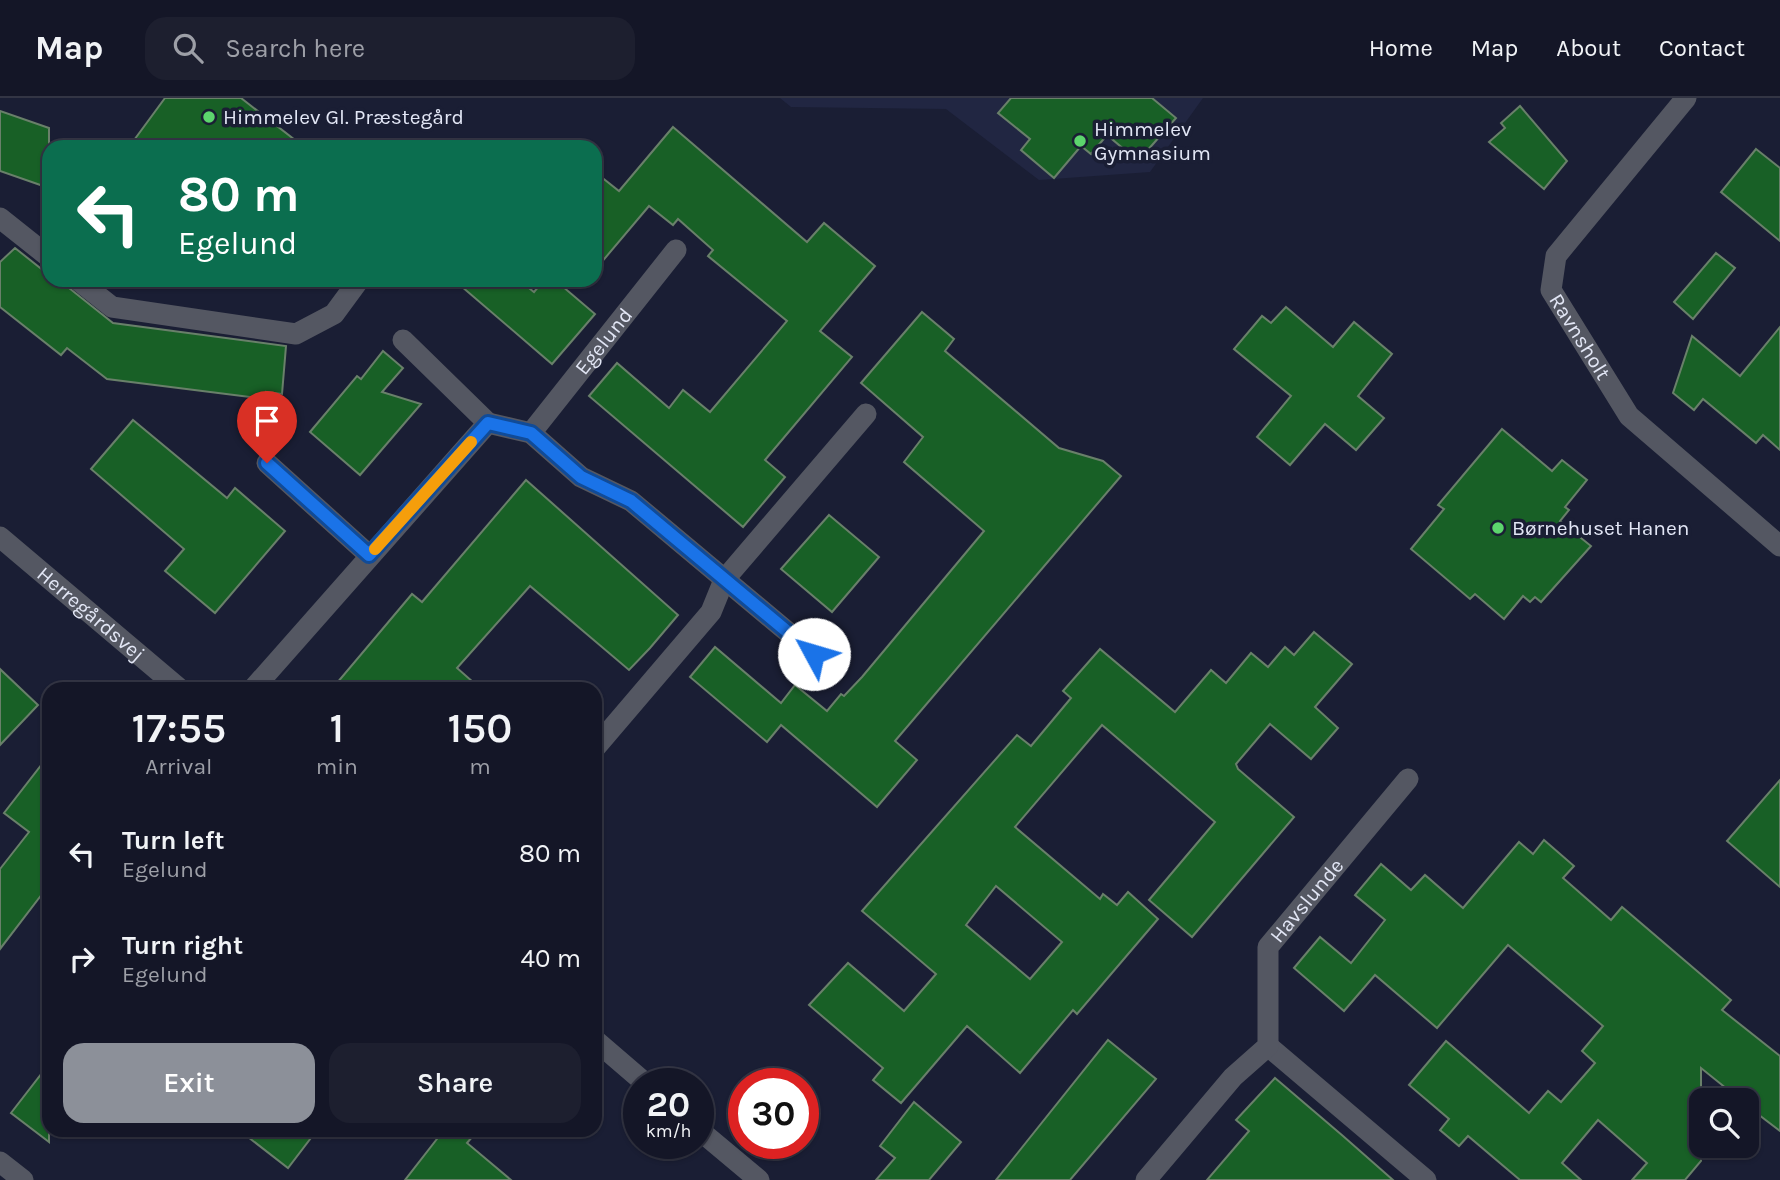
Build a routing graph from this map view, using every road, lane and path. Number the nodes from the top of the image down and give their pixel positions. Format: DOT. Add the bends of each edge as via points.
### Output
graph roads {
  1 [pos="1686,98"];
  2 [pos="0,218"];
  3 [pos="676,250"];
  4 [pos="42,251"];
  5 [pos="87,287"];
  6 [pos="350,287"];
  7 [pos="404,340"];
  8 [pos="866,414"];
  9 [pos="488,423"];
  10 [pos="531,433"];
  11 [pos="267,463"];
  12 [pos="0,537"];
  13 [pos="1780,546"];
  14 [pos="369,555"];
  15 [pos="724,580"];
  16 [pos="814,654"];
  17 [pos="172,682"];
  18 [pos="258,682"];
  19 [pos="602,740"];
  20 [pos="1408,779"];
  21 [pos="602,1046"];
  22 [pos="1268,1046"];
  23 [pos="628,1068"];
  24 [pos="714,1142"];
  25 [pos="0,1162"];
  26 [pos="23,1180"];
  27 [pos="759,1180"];
  28 [pos="1146,1180"];
  29 [pos="1426,1180"];
  1 -- 13 [label="street, Ravnsholt" via="1556,256 1551,290 1629,416"];
  2 -- 4 [label="street"];
  3 -- 10 [label="street, Egelund"];
  5 -- 6 [label="street" via="112,307 296,334 334,314"];
  7 -- 9 [label="street"];
  8 -- 15 [label="street"];
  9 -- 10 [label="street"];
  9 -- 14 [label="street"];
  10 -- 15 [label="street" via="581,477 631,501"];
  11 -- 14 [label="street"];
  12 -- 17 [label="street, Herregårdsvej"];
  14 -- 18 [label="street"];
  15 -- 16 [label="street"];
  15 -- 19 [label="street" via="711,612"];
  20 -- 22 [label="street, Havslunde" via="1268,947"];
  21 -- 23 [label="street"];
  22 -- 28 [label="street" via="1233,1077"];
  22 -- 29 [label="street"];
  24 -- 27 [label="street"];
  25 -- 26 [label="street"];
}
